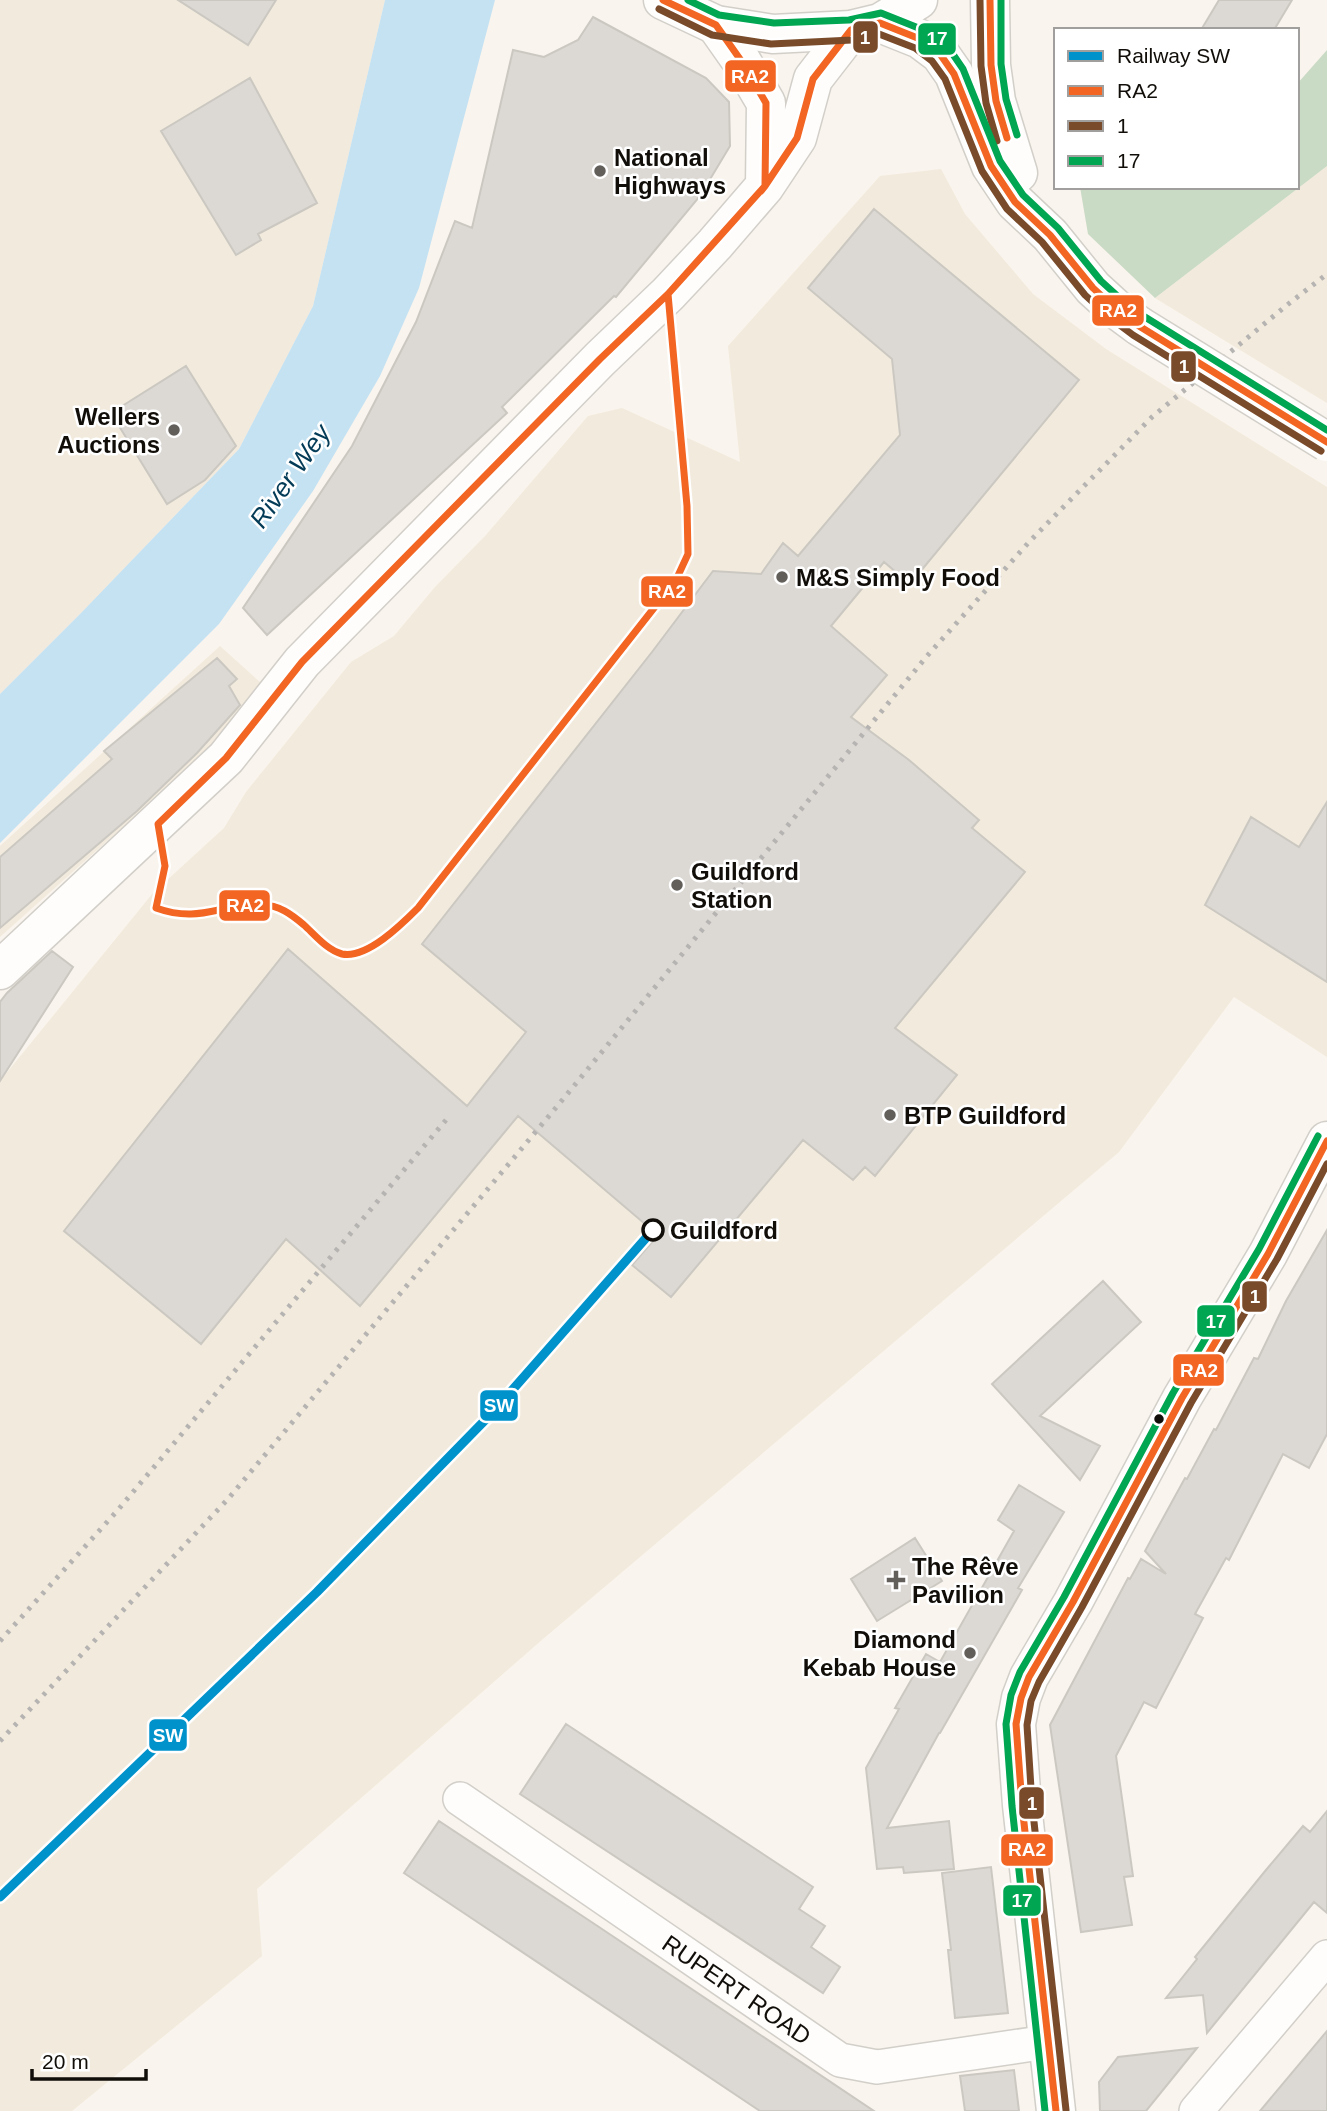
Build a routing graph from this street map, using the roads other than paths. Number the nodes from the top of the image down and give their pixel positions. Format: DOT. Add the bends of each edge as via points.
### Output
graph roads {
  1 [pos="663,0"];
  2 [pos="918,0"];
  3 [pos="990,0"];
  4 [pos="716,25"];
  5 [pos="865,26"];
  6 [pos="765,186"];
  7 [pos="1050,235"];
  8 [pos="1327,442"];
  9 [pos="0,970"];
  10 [pos="1327,1141"];
  11 [pos="460,1799"];
  12 [pos="1327,1957"];
  13 [pos="1047,2042"];
  14 [pos="1056,2111"];
  15 [pos="1196,2111"];
  1 -- 4 [label="street"];
  2 -- 5 [label="street"];
  3 -- 7 [label="street" via="996,101 1021,182"];
  4 -- 5 [label="street" via="773,34"];
  4 -- 6 [label="street" via="766,103"];
  5 -- 6 [label="street" via="813,79 797,138"];
  5 -- 7 [label="street" via="920,39 940,54 954,75 991,166 1015,202"];
  6 -- 9 [label="street" via="668,294 302,662 226,758"];
  7 -- 8 [label="street, bridge" via="1116,309"];
  10 -- 13 [label="street" via="1021,1698 1016,1724 1022,1805"];
  11 -- 13 [label="street, RUPERT ROAD" via="840,2060 877,2067"];
  12 -- 15 [label="street"];
  13 -- 14 [label="street"];
}
